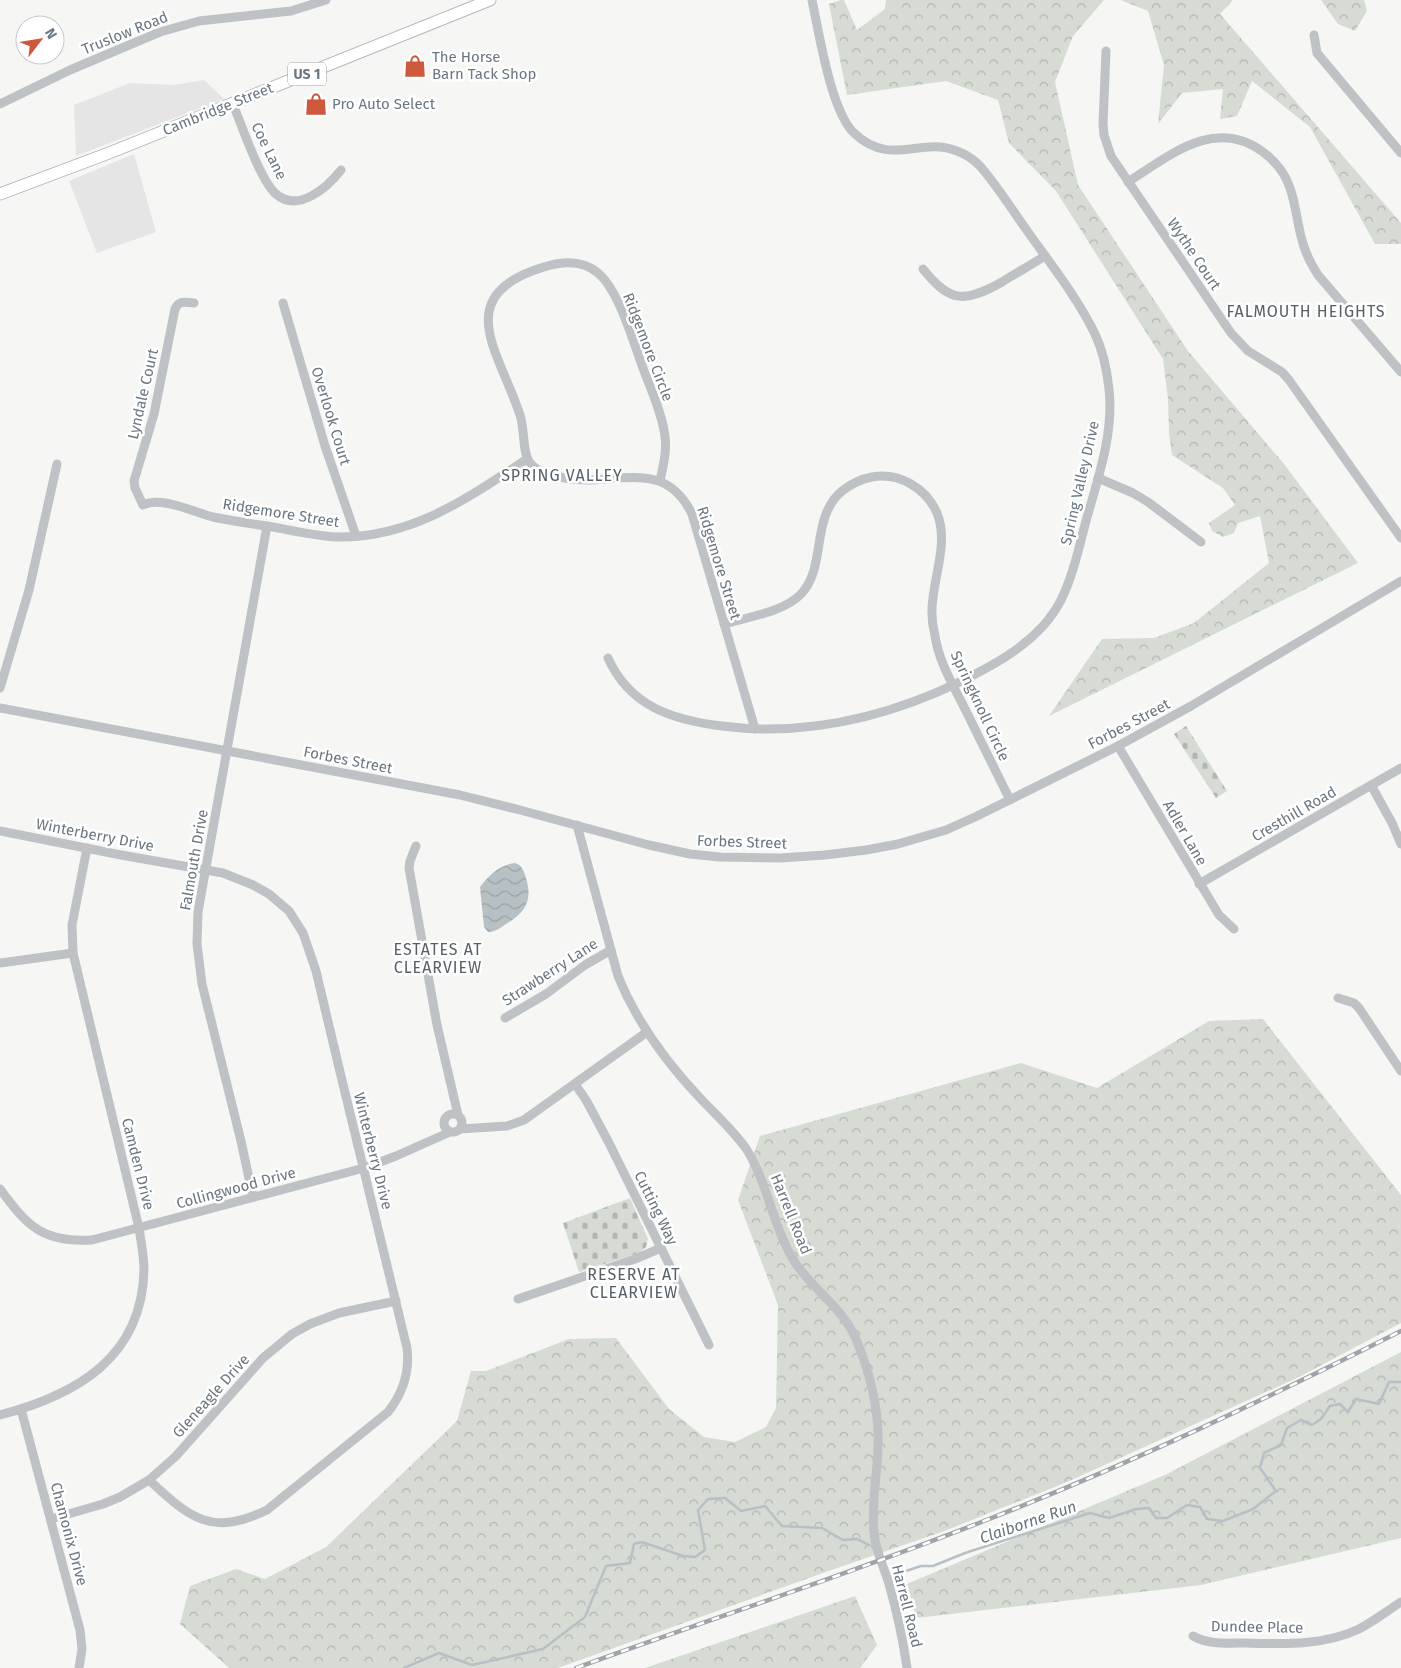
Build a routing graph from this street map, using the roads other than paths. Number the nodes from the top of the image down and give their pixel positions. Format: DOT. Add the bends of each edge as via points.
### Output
graph roads {
  1 [pos="326,0"];
  2 [pos="490,0"];
  3 [pos="812,0"];
  4 [pos="1314,35"];
  5 [pos="1106,51"];
  6 [pos="0,104"];
  7 [pos="233,104"];
  8 [pos="1401,153"];
  9 [pos="341,170"];
  10 [pos="1128,182"];
  11 [pos="0,194"];
  12 [pos="1046,256"];
  13 [pos="922,269"];
  14 [pos="283,302"];
  15 [pos="194,303"];
  16 [pos="1401,372"];
  17 [pos="527,459"];
  18 [pos="57,464"];
  19 [pos="1098,478"];
  20 [pos="660,481"];
  21 [pos="143,505"];
  22 [pos="267,526"];
  23 [pos="356,536"];
  24 [pos="1401,538"];
  25 [pos="1200,542"];
  26 [pos="1401,581"];
  27 [pos="724,624"];
  28 [pos="608,658"];
  29 [pos="953,685"];
  30 [pos="0,688"];
  31 [pos="0,708"];
  32 [pos="755,729"];
  33 [pos="1118,746"];
  34 [pos="228,752"];
  35 [pos="1401,768"];
  36 [pos="1371,785"];
  37 [pos="1010,800"];
  38 [pos="577,825"];
  39 [pos="0,831"];
  40 [pos="1401,844"];
  41 [pos="416,846"];
  42 [pos="87,848"];
  43 [pos="205,870"];
  44 [pos="1199,884"];
  45 [pos="1234,928"];
  46 [pos="611,950"];
  47 [pos="73,953"];
  48 [pos="0,963"];
  49 [pos="1338,998"];
  50 [pos="505,1018"];
  51 [pos="646,1032"];
  52 [pos="1401,1071"];
  53 [pos="575,1084"];
  54 [pos="457,1120"];
  55 [pos="447,1128"];
  56 [pos="364,1168"];
  57 [pos="0,1189"];
  58 [pos="253,1197"];
  59 [pos="139,1228"];
  60 [pos="661,1248"];
  61 [pos="518,1299"];
  62 [pos="396,1301"];
  63 [pos="709,1346"];
  64 [pos="21,1409"];
  65 [pos="0,1415"];
  66 [pos="149,1480"];
  67 [pos="51,1519"];
  68 [pos="1401,1602"];
  69 [pos="1193,1636"];
  70 [pos="79,1668"];
  71 [pos="908,1668"];
  1 -- 6 [label="street, Truslow Road" via="291,12 198,21 160,32"];
  2 -- 7 [label="main road, Cambridge Street / US 1"];
  3 -- 12 [label="street, Spring Valley Drive" via="838,108 848,126 864,141 886,150 935,146 965,154 981,168"];
  4 -- 8 [label="street" via="1317,53"];
  5 -- 10 [label="street, Wythe Court" via="1104,135 1111,156"];
  7 -- 9 [label="street, Coe Lane" via="257,164 276,194 288,200 304,199 327,186"];
  7 -- 11 [label="main road, Cambridge Street / US 1"];
  10 -- 16 [label="street" via="1176,151 1206,139 1236,139 1270,157 1287,181 1304,246 1318,275"];
  10 -- 24 [label="street, Wythe Court" via="1231,333 1248,351 1289,380"];
  12 -- 13 [label="street" via="974,296 956,296 946,292"];
  12 -- 19 [label="street, Spring Valley Drive" via="1087,319 1106,369 1109,422"];
  14 -- 23 [label="street, Overlook Court" via="325,446"];
  15 -- 21 [label="street, Lyndale Court" via="182,302 174,308 156,406 134,481"];
  17 -- 20 [label="street, Ridgemore Street" via="540,471 571,479 635,477"];
  17 -- 20 [label="street, Ridgemore Circle" via="520,415 489,336 491,305 500,289 518,277 547,266 578,263 592,268 605,280 623,315 662,424 665,447"];
  17 -- 23 [label="street, Ridgemore Street" via="434,516 396,529"];
  18 -- 30 [label="street" via="29,590"];
  19 -- 25 [label="street" via="1148,502"];
  19 -- 29 [label="street, Spring Valley Drive" via="1066,588 1054,613 1020,647"];
  20 -- 27 [label="street, Ridgemore Street" via="684,499 692,514"];
  21 -- 22 [label="street, Ridgemore Street" via="150,502 172,504 214,517"];
  22 -- 23 [label="street, Ridgemore Street" via="319,536"];
  22 -- 34 [label="street, Falmouth Drive"];
  26 -- 33 [label="street, Forbes Street"];
  27 -- 29 [label="street, Springknoll Circle" via="778,608 795,599 811,578 822,524 832,502 857,481 875,476 898,478 926,496 940,523 941,549 933,620 937,648"];
  27 -- 32 [label="street, Ridgemore Street"];
  28 -- 32 [label="street, Spring Valley Drive" via="624,685 656,709 704,724"];
  29 -- 32 [label="street, Spring Valley Drive" via="898,708 850,722 802,729"];
  29 -- 37 [label="street, Springknoll Circle"];
  31 -- 34 [label="street, Forbes Street"];
  33 -- 37 [label="street, Forbes Street"];
  33 -- 44 [label="street, Adler Lane"];
  34 -- 38 [label="street, Forbes Street" via="460,795"];
  34 -- 43 [label="street, Falmouth Drive"];
  35 -- 36 [label="street, Cresthill Road"];
  36 -- 40 [label="street"];
  36 -- 44 [label="street, Cresthill Road"];
  37 -- 38 [label="street, Forbes Street" via="946,830 898,844 780,858 720,858 690,854"];
  38 -- 46 [label="street, Harrell Road"];
  39 -- 42 [label="street, Winterberry Drive"];
  41 -- 54 [label="street" via="410,868"];
  42 -- 43 [label="street, Winterberry Drive"];
  42 -- 47 [label="street, Camden Drive" via="72,925"];
  43 -- 56 [label="street, Winterberry Drive" via="240,879 269,894 289,911 303,933 316,971"];
  43 -- 58 [label="street, Falmouth Drive" via="196,928 198,964"];
  44 -- 45 [label="street, Adler Lane" via="1218,915"];
  46 -- 50 [label="street, Strawberry Lane"];
  46 -- 51 [label="street, Harrell Road" via="618,976"];
  47 -- 48 [label="street"];
  47 -- 59 [label="street, Camden Drive"];
  49 -- 52 [label="street" via="1359,1008"];
  51 -- 53 [label="street"];
  51 -- 71 [label="street, Harrell Road" via="680,1076 745,1148 759,1173 795,1263 854,1335 867,1372 878,1425 874,1535 898,1617"];
  53 -- 54 [label="street" via="518,1123 477,1128"];
  53 -- 60 [label="street, Cutting Way" via="592,1111"];
  54 -- 55 [label="street" via="445,1119"];
  54 -- 55 [label="street, Collingwood Drive" via="456,1132"];
  55 -- 56 [label="street, Collingwood Drive" via="435,1138"];
  56 -- 58 [label="street, Collingwood Drive"];
  56 -- 62 [label="street, Winterberry Drive"];
  57 -- 59 [label="street, Collingwood Drive" via="27,1223 55,1237 92,1240"];
  58 -- 59 [label="street, Collingwood Drive"];
  59 -- 64 [label="street, Camden Drive" via="143,1285 136,1316 123,1341 92,1376 62,1393"];
  60 -- 61 [label="street"];
  60 -- 63 [label="street, Cutting Way"];
  62 -- 66 [label="street, Gleneagle Drive" via="339,1313 286,1338 263,1358 176,1456"];
  62 -- 66 [label="street, Winterberry Drive" via="408,1358 406,1381 396,1403 383,1418 267,1510 244,1520 207,1521 181,1510"];
  64 -- 65 [label="street, Camden Drive"];
  64 -- 67 [label="street, Chamonix Drive"];
  66 -- 67 [label="street, Gleneagle Drive" via="103,1504"];
  67 -- 70 [label="street, Chamonix Drive" via="80,1630"];
  68 -- 69 [label="street, Dundee Place" via="1358,1629 1329,1639 1287,1644 1214,1643"];
}
